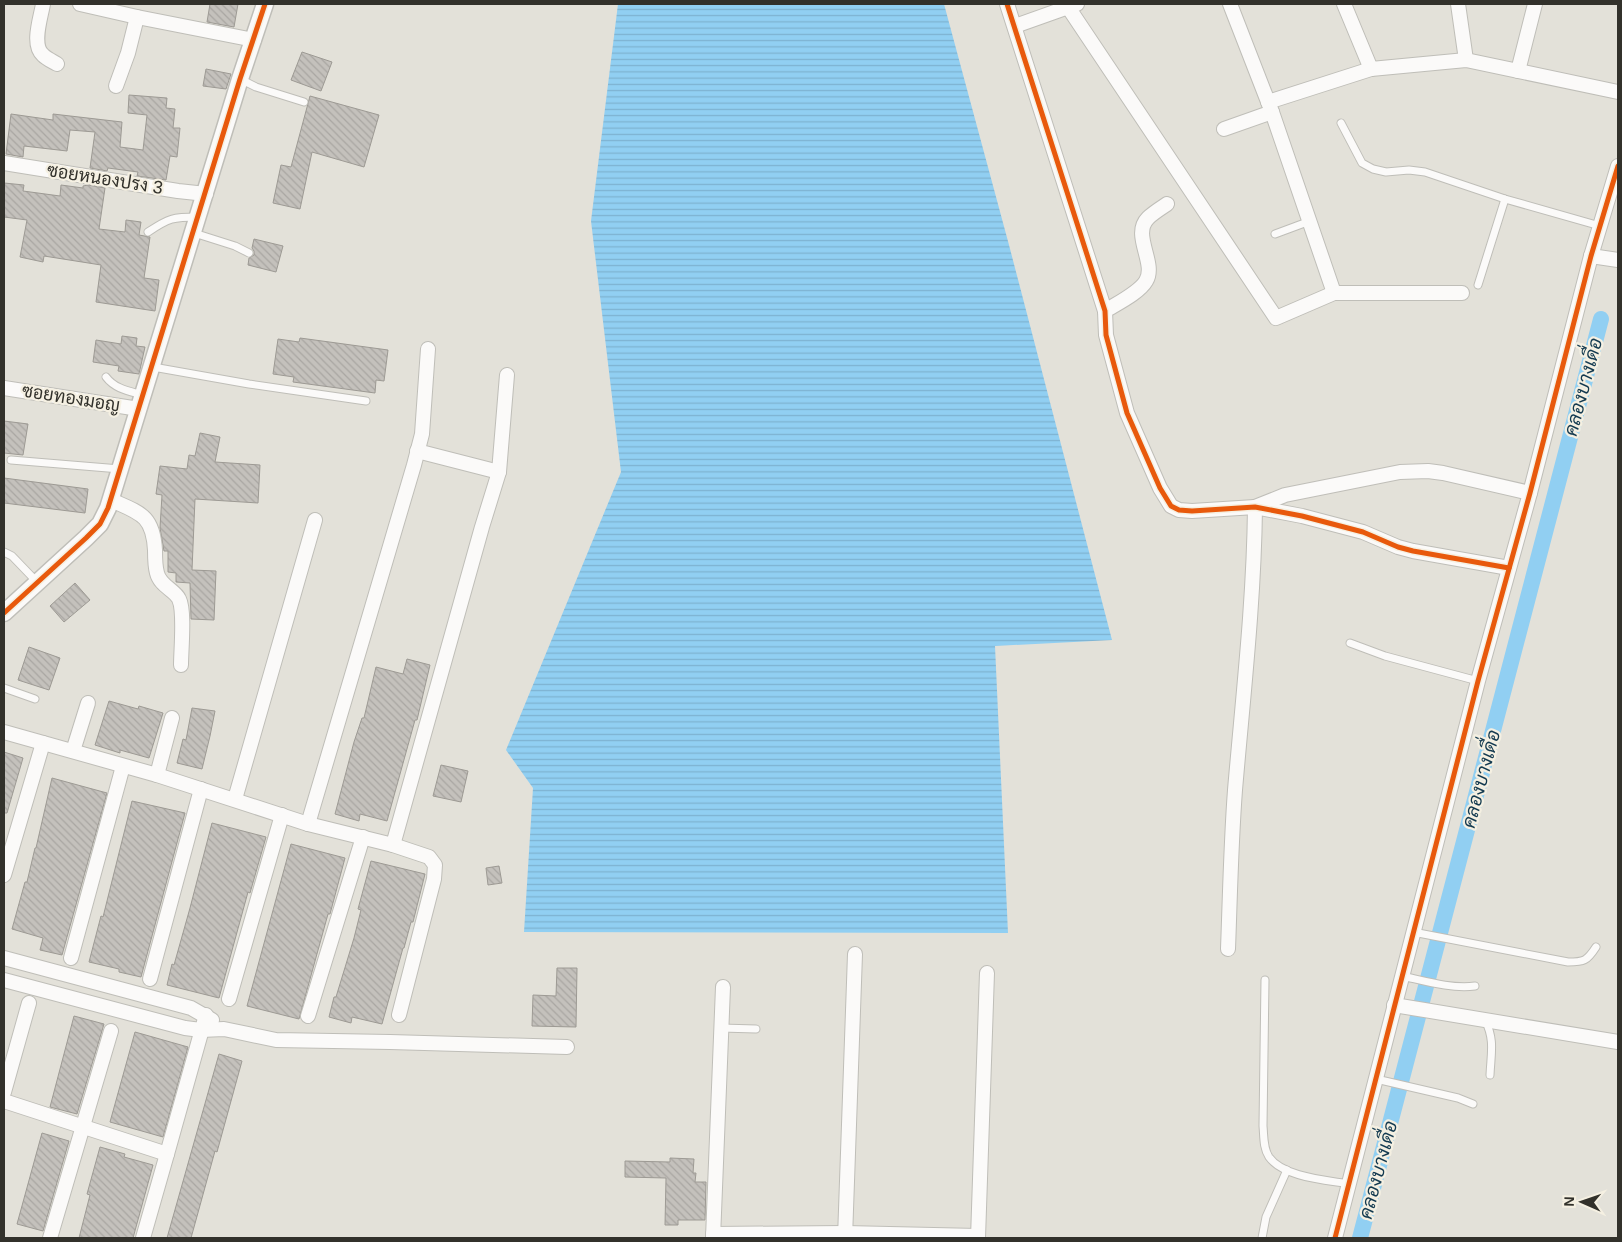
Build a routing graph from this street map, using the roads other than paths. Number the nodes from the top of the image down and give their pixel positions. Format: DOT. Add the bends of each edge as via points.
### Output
graph roads {
  1 [pos="43,4"];
  2 [pos="80,4"];
  3 [pos="265,4"];
  4 [pos="1007,4"];
  5 [pos="1230,4"];
  6 [pos="1344,4"];
  7 [pos="1458,4"];
  8 [pos="1535,4"];
  9 [pos="1070,5"];
  10 [pos="137,17"];
  11 [pos="1015,26"];
  12 [pos="254,40"];
  13 [pos="1466,60"];
  14 [pos="57,64"];
  15 [pos="1371,69"];
  16 [pos="1518,71"];
  17 [pos="240,79"];
  18 [pos="116,86"];
  19 [pos="1618,92"];
  20 [pos="304,102"];
  21 [pos="1270,107"];
  22 [pos="1341,123"];
  23 [pos="1224,129"];
  24 [pos="4,163"];
  25 [pos="1618,166"];
  26 [pos="206,194"];
  27 [pos="1505,199"];
  28 [pos="1167,204"];
  29 [pos="1310,221"];
  30 [pos="196,225"];
  31 [pos="1600,226"];
  32 [pos="148,232"];
  33 [pos="1275,234"];
  34 [pos="249,253"];
  35 [pos="1591,256"];
  36 [pos="1618,260"];
  37 [pos="1478,285"];
  38 [pos="1334,292"];
  39 [pos="1462,293"];
  40 [pos="1105,311"];
  41 [pos="428,349"];
  42 [pos="152,367"];
  43 [pos="507,375"];
  44 [pos="106,377"];
  45 [pos="4,388"];
  46 [pos="366,401"];
  47 [pos="141,402"];
  48 [pos="417,452"];
  49 [pos="11,460"];
  50 [pos="120,470"];
  51 [pos="499,472"];
  52 [pos="1530,493"];
  53 [pos="111,500"];
  54 [pos="1255,507"];
  55 [pos="315,520"];
  56 [pos="4,552"];
  57 [pos="1509,568"];
  58 [pos="37,583"];
  59 [pos="4,613"];
  60 [pos="1350,643"];
  61 [pos="180,665"];
  62 [pos="1478,681"];
  63 [pos="4,688"];
  64 [pos="35,699"];
  65 [pos="88,703"];
  66 [pos="172,718"];
  67 [pos="4,732"];
  68 [pos="43,743"];
  69 [pos="73,751"];
  70 [pos="123,766"];
  71 [pos="157,775"];
  72 [pos="201,789"];
  73 [pos="236,799"];
  74 [pos="282,815"];
  75 [pos="308,824"];
  76 [pos="363,837"];
  77 [pos="393,845"];
  78 [pos="4,875"];
  79 [pos="1413,932"];
  80 [pos="1596,947"];
  81 [pos="1228,949"];
  82 [pos="855,954"];
  83 [pos="4,958"];
  84 [pos="71,958"];
  85 [pos="986,973"];
  86 [pos="1402,976"];
  87 [pos="150,979"];
  88 [pos="4,980"];
  89 [pos="1265,980"];
  90 [pos="92,981"];
  91 [pos="1475,986"];
  92 [pos="722,988"];
  93 [pos="228,999"];
  94 [pos="86,1002"];
  95 [pos="29,1003"];
  96 [pos="1394,1005"];
  97 [pos="206,1015"];
  98 [pos="399,1015"];
  99 [pos="308,1016"];
  100 [pos="1485,1020"];
  101 [pos="721,1028"];
  102 [pos="224,1029"];
  103 [pos="756,1029"];
  104 [pos="202,1030"];
  105 [pos="111,1032"];
  106 [pos="1618,1042"];
  107 [pos="567,1047"];
  108 [pos="1490,1074"];
  109 [pos="1382,1080"];
  110 [pos="4,1092"];
  111 [pos="4,1101"];
  112 [pos="1473,1104"];
  113 [pos="82,1126"];
  114 [pos="166,1154"];
  115 [pos="1287,1170"];
  116 [pos="1349,1184"];
  117 [pos="713,1236"];
  118 [pos="845,1236"];
  119 [pos="978,1237"];
  120 [pos="50,1238"];
  121 [pos="143,1238"];
  122 [pos="1262,1238"];
  123 [pos="1335,1238"];
  1 -- 14 [label="street" via="37,48"];
  2 -- 10 [label="street"];
  3 -- 12 [label="street"];
  4 -- 11 [label="street"];
  5 -- 21 [label="street"];
  6 -- 15 [label="street"];
  7 -- 13 [label="street"];
  8 -- 16 [label="street"];
  9 -- 11 [label="street"];
  9 -- 38 [label="street" via="1276,318"];
  10 -- 12 [label="street"];
  10 -- 18 [label="street"];
  11 -- 40 [label="street"];
  12 -- 17 [label="street"];
  13 -- 15 [label="street"];
  13 -- 16 [label="street"];
  15 -- 21 [label="street"];
  16 -- 19 [label="street"];
  17 -- 20 [label="lane"];
  17 -- 26 [label="street"];
  21 -- 23 [label="street"];
  21 -- 29 [label="street"];
  22 -- 27 [label="lane" via="1362,163 1373,169 1425,172"];
  24 -- 26 [label="street, ซอยหนองปรง 3"];
  25 -- 31 [label="street"];
  26 -- 30 [label="street"];
  27 -- 31 [label="lane"];
  27 -- 37 [label="lane"];
  28 -- 40 [label="street" via="1144,224 1142,235 1149,271 1146,280 1140,288"];
  29 -- 33 [label="lane"];
  29 -- 38 [label="street"];
  30 -- 32 [label="lane" via="182,217 169,219"];
  30 -- 34 [label="lane"];
  30 -- 42 [label="street"];
  31 -- 35 [label="street"];
  35 -- 36 [label="street"];
  35 -- 52 [label="street"];
  38 -- 39 [label="street"];
  40 -- 54 [label="street" via="1106,335 1127,413 1171,506 1192,511"];
  41 -- 48 [label="street" via="422,434"];
  42 -- 46 [label="lane"];
  42 -- 47 [label="street"];
  43 -- 51 [label="street"];
  44 -- 47 [label="lane" via="111,384"];
  45 -- 47 [label="street, ซอยทองมอญ"];
  47 -- 50 [label="street"];
  48 -- 51 [label="street"];
  48 -- 75 [label="street"];
  49 -- 50 [label="lane"];
  50 -- 53 [label="street"];
  51 -- 77 [label="street"];
  52 -- 54 [label="street" via="1443,473 1400,472 1285,495"];
  52 -- 57 [label="street"];
  53 -- 58 [label="street" via="100,524"];
  53 -- 61 [label="street" via="149,521 154,532 157,575 178,597 182,607"];
  54 -- 57 [label="street" via="1363,532 1413,551"];
  54 -- 81 [label="street" via="1249,644 1235,793"];
  55 -- 73 [label="street"];
  56 -- 58 [label="lane" via="12,556"];
  57 -- 62 [label="street"];
  58 -- 59 [label="street"];
  60 -- 62 [label="lane" via="1385,656"];
  62 -- 79 [label="street"];
  63 -- 64 [label="lane"];
  65 -- 69 [label="street"];
  66 -- 71 [label="street"];
  67 -- 68 [label="street"];
  68 -- 69 [label="street"];
  68 -- 78 [label="street"];
  69 -- 70 [label="street"];
  70 -- 71 [label="street"];
  70 -- 84 [label="street"];
  71 -- 72 [label="street"];
  72 -- 73 [label="street"];
  72 -- 87 [label="street"];
  73 -- 74 [label="street"];
  74 -- 75 [label="street"];
  74 -- 93 [label="street"];
  75 -- 76 [label="street"];
  76 -- 77 [label="street"];
  76 -- 99 [label="street"];
  77 -- 98 [label="street" via="428,857 435,866"];
  79 -- 80 [label="lane" via="1568,962 1589,958"];
  79 -- 86 [label="street"];
  82 -- 118 [label="street"];
  83 -- 90 [label="street"];
  85 -- 119 [label="street"];
  86 -- 91 [label="lane" via="1464,988"];
  86 -- 96 [label="street"];
  88 -- 94 [label="street"];
  89 -- 115 [label="lane" via="1265,1146 1270,1158"];
  90 -- 94 [label="street"];
  90 -- 97 [label="street"];
  92 -- 101 [label="street"];
  94 -- 104 [label="street"];
  95 -- 110 [label="street"];
  96 -- 100 [label="street"];
  96 -- 109 [label="street"];
  97 -- 102 [label="street"];
  97 -- 104 [label="street"];
  100 -- 106 [label="street"];
  100 -- 108 [label="lane" via="1492,1044"];
  101 -- 103 [label="lane"];
  101 -- 117 [label="street"];
  102 -- 104 [label="street"];
  102 -- 107 [label="street" via="276,1040"];
  104 -- 114 [label="street"];
  105 -- 113 [label="street"];
  109 -- 112 [label="lane"];
  109 -- 116 [label="street"];
  111 -- 113 [label="street"];
  113 -- 114 [label="street"];
  113 -- 120 [label="street"];
  114 -- 121 [label="street"];
  115 -- 116 [label="lane"];
  115 -- 122 [label="lane" via="1266,1217"];
  116 -- 123 [label="street"];
  117 -- 118 [label="street"];
  118 -- 119 [label="street"];
}
